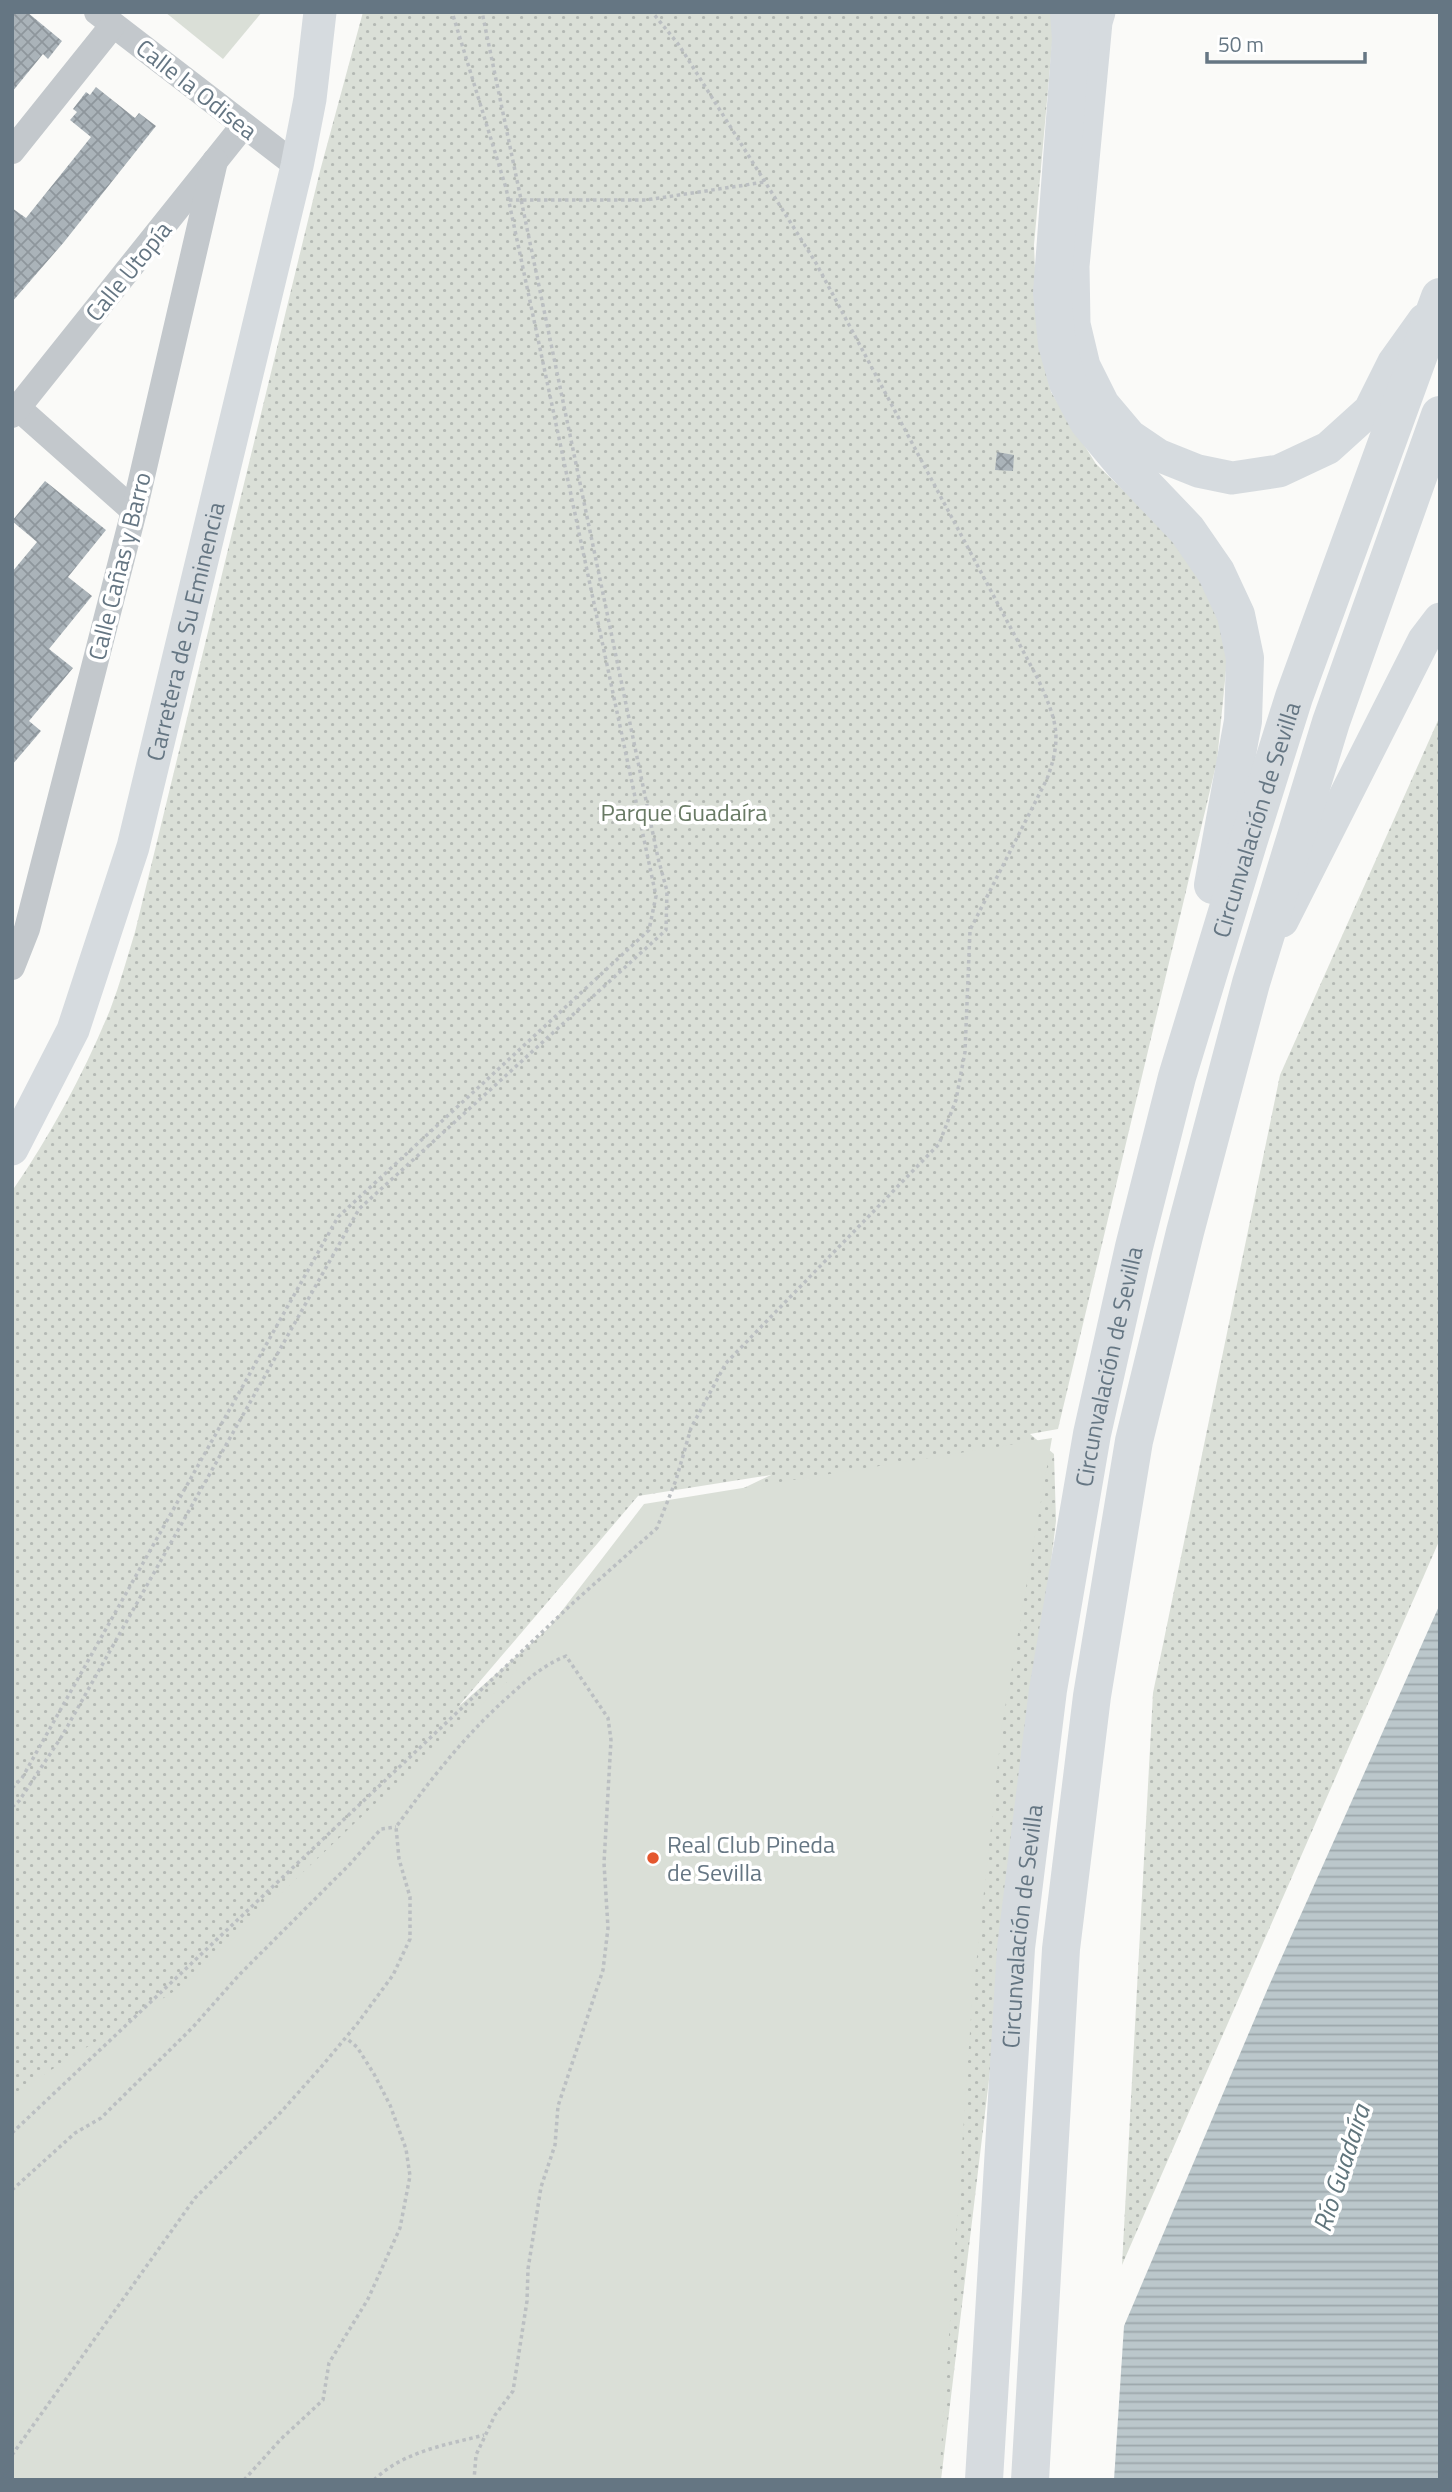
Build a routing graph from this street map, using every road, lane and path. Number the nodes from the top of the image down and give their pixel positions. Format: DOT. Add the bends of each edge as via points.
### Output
graph roads {
  1 [pos="320,12"];
  2 [pos="336,12"];
  3 [pos="452,12"];
  4 [pos="482,12"];
  5 [pos="652,12"];
  6 [pos="1069,12"];
  7 [pos="1099,12"];
  8 [pos="105,19"];
  9 [pos="310,99"];
  10 [pos="243,126"];
  11 [pos="12,151"];
  12 [pos="215,161"];
  13 [pos="297,166"];
  14 [pos="765,182"];
  15 [pos="509,200"];
  16 [pos="520,200"];
  17 [pos="1440,297"];
  18 [pos="15,412"];
  19 [pos="1440,415"];
  20 [pos="134,511"];
  21 [pos="1440,619"];
  22 [pos="20,923"];
  23 [pos="12,967"];
  24 [pos="1251,983"];
  25 [pos="1177,1077"];
  26 [pos="12,1149"];
  27 [pos="12,1788"];
  28 [pos="12,1807"];
  29 [pos="396,1827"];
  30 [pos="346,2038"];
  31 [pos="12,2133"];
  32 [pos="12,2190"];
  33 [pos="485,2435"];
  34 [pos="12,2455"];
  35 [pos="244,2480"];
  36 [pos="374,2480"];
  37 [pos="474,2480"];
  38 [pos="984,2480"];
  39 [pos="1030,2480"];
  1 -- 9 [label="main road, Carretera de Su Eminencia"];
  2 -- 9 [label="main road, Carretera de Su Eminencia"];
  3 -- 15 [label="path"];
  4 -- 16 [label="path"];
  5 -- 14 [label="path" via="679,45"];
  6 -- 25 [label="highway" via="1071,39 1052,293 1056,344 1068,383 1088,421 1187,530 1216,572 1236,615 1245,658 1243,721"];
  7 -- 17 [label="main road" via="1073,266 1074,324 1084,366 1103,404 1130,436 1158,455 1198,471 1232,478 1279,471 1328,448 1370,410 1394,362"];
  8 -- 10 [label="street, Calle la Odisea"];
  8 -- 11 [label="street"];
  9 -- 13 [label="main road, Carretera de Su Eminencia"];
  10 -- 12 [label="street, Calle Utopía"];
  10 -- 13 [label="street, Calle la Odisea"];
  12 -- 18 [label="street, Calle Utopía"];
  12 -- 20 [label="street, Calle Cañas y Barro"];
  13 -- 26 [label="main road, Carretera de Su Eminencia" via="133,847 73,1030"];
  14 -- 16 [label="path" via="646,200"];
  14 -- 31 [label="path" via="822,275 1055,717 1056,754 1047,779 970,930 965,1052 956,1100 939,1144 726,1363 691,1428 657,1528"];
  15 -- 16 [label="path"];
  15 -- 27 [label="path" via="656,896 649,930 338,1217 22,1778"];
  16 -- 28 [label="path" via="667,891 666,930 359,1209 62,1736"];
  17 -- 25 [label="highway, Circunvalación de Sevilla" via="1294,697"];
  18 -- 20 [label="street"];
  19 -- 24 [label="highway, Circunvalación de Sevilla" via="1331,722"];
  20 -- 22 [label="street, Calle Cañas y Barro"];
  21 -- 24 [label="main road" via="1424,640"];
  22 -- 23 [label="street, Calle Cañas y Barro"];
  24 -- 39 [label="highway, Circunvalación de Sevilla" via="1134,1441 1092,1696 1061,1949"];
  25 -- 38 [label="highway, Circunvalación de Sevilla" via="1092,1434 1048,1690 1016,1948"];
  29 -- 30 [label="path" via="410,1898 410,1939 393,1975"];
  29 -- 32 [label="path" via="381,1829 101,2118 75,2133"];
  29 -- 33 [label="path" via="460,1745 496,1708 544,1665 566,1656 608,1718 611,1740 604,1863 608,1928 603,1969 558,2106 555,2145 541,2187 513,2392"];
  30 -- 34 [label="path" via="281,2112 195,2198"];
  30 -- 35 [label="path" via="374,2074 406,2148 410,2176 400,2228 368,2299 329,2363 323,2400"];
  33 -- 36 [label="path" via="414,2454"];
  33 -- 37 [label="path" via="475,2455"];
}
